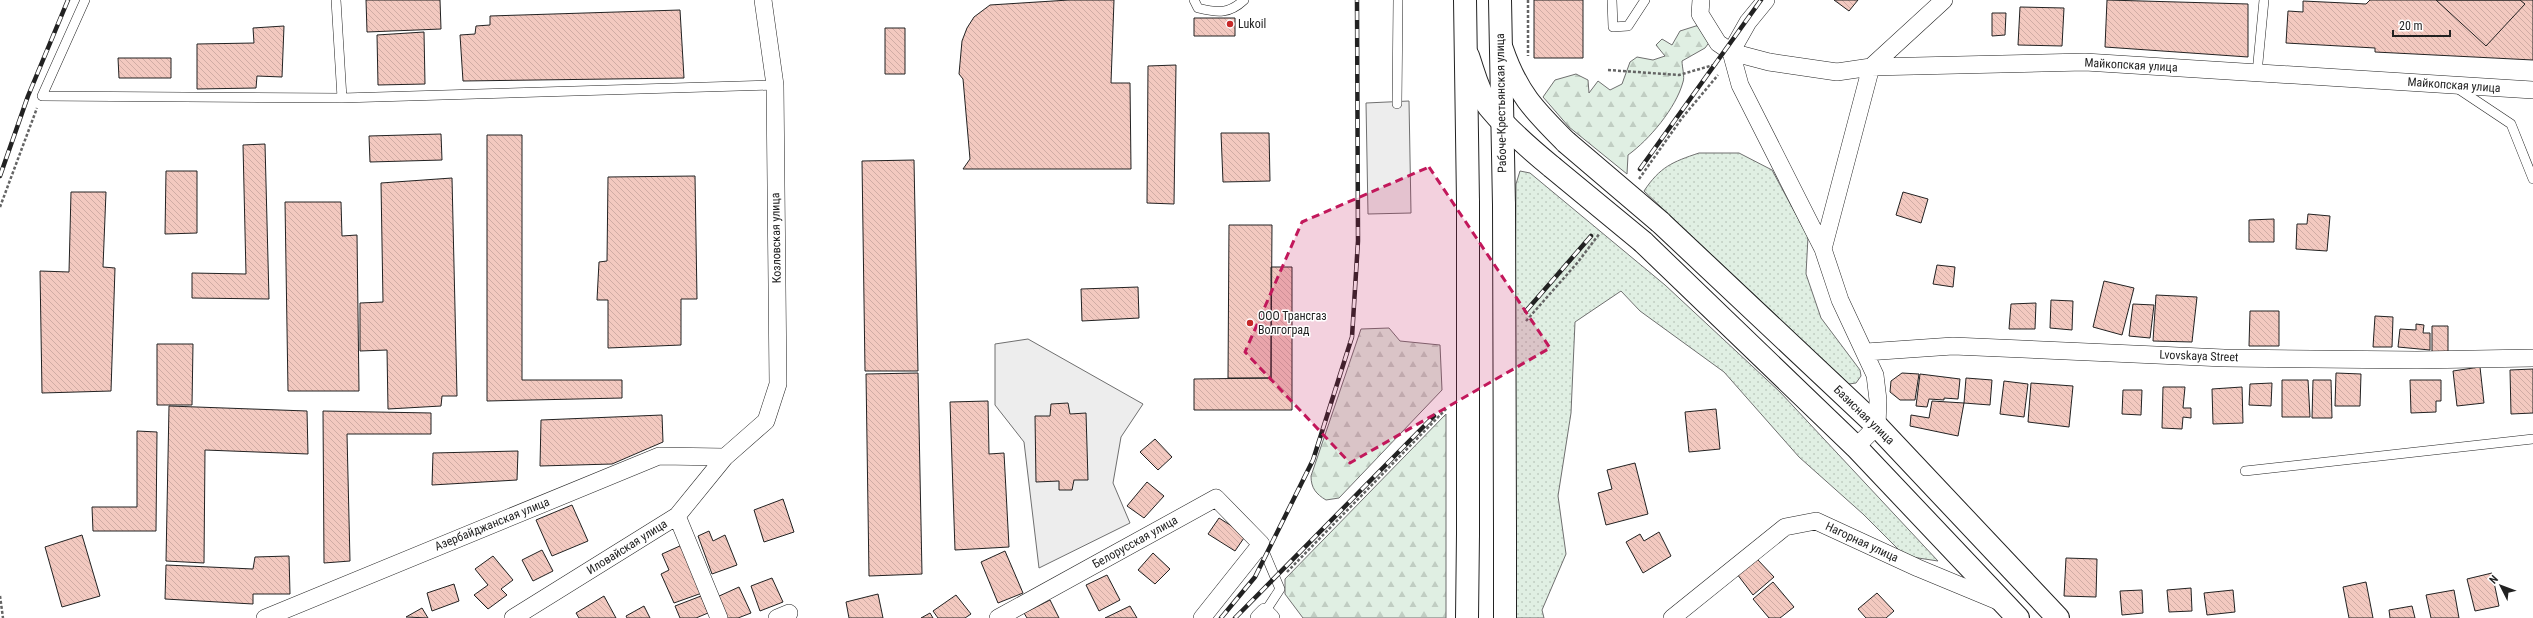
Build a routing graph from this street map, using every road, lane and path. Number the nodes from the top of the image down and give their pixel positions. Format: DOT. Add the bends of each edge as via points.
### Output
graph roads {
  1 [pos="85,0"];
  2 [pos="336,0"];
  3 [pos="763,0"];
  4 [pos="1194,0"];
  5 [pos="1244,0"];
  6 [pos="1398,0"];
  7 [pos="1465,0"];
  8 [pos="1500,0"];
  9 [pos="1528,0"];
  10 [pos="1612,0"];
  11 [pos="1645,0"];
  12 [pos="1701,0"];
  13 [pos="1766,0"];
  14 [pos="1944,0"];
  15 [pos="2264,0"];
  16 [pos="1500,42"];
  17 [pos="1466,51"];
  18 [pos="1731,52"];
  19 [pos="1528,61"];
  20 [pos="1871,66"];
  21 [pos="1608,70"];
  22 [pos="2257,73"];
  23 [pos="775,85"];
  24 [pos="2452,85"];
  25 [pos="2533,90"];
  26 [pos="42,96"];
  27 [pos="1493,96"];
  28 [pos="1523,97"];
  29 [pos="342,98"];
  30 [pos="1397,104"];
  31 [pos="1467,117"];
  32 [pos="1501,120"];
  33 [pos="1546,162"];
  34 [pos="1503,168"];
  35 [pos="2533,179"];
  36 [pos="0,207"];
  37 [pos="1823,248"];
  38 [pos="1866,352"];
  39 [pos="2533,358"];
  40 [pos="1877,426"];
  41 [pos="2533,439"];
  42 [pos="1856,447"];
  43 [pos="725,457"];
  44 [pos="2245,471"];
  45 [pos="677,516"];
  46 [pos="1261,544"];
  47 [pos="0,596"];
  48 [pos="2011,611"];
  49 [pos="1265,616"];
  50 [pos="3,618"];
  51 [pos="265,618"];
  52 [pos="513,618"];
  53 [pos="719,618"];
  54 [pos="998,618"];
  55 [pos="1202,618"];
  56 [pos="1467,618"];
  57 [pos="1505,618"];
  58 [pos="1672,618"];
  59 [pos="2058,618"];
  1 -- 26 [label="lane"];
  2 -- 29 [label="lane"];
  3 -- 23 [label="street, Козловская улица"];
  4 -- 5 [label="lane" via="1198,8 1213,12 1233,10"];
  6 -- 30 [label="lane"];
  7 -- 17 [label="street"];
  8 -- 16 [label="street, Рабоче-Крестьянская улица"];
  9 -- 19 [label="path"];
  10 -- 11 [label="lane" via="1613,27 1628,26"];
  12 -- 18 [label="street" via="1700,14 1718,43"];
  13 -- 18 [label="street" via="1748,22"];
  14 -- 20 [label="street"];
  15 -- 22 [label="lane"];
  16 -- 27 [label="street, Рабоче-Крестьянская улица"];
  16 -- 28 [label="street, Базисная улица" via="1510,73"];
  17 -- 27 [label="street" via="1479,89"];
  17 -- 31 [label="street"];
  18 -- 20 [label="street, Майкопская улица" via="1770,62 1837,72"];
  18 -- 21 [label="path" via="1728,63 1714,64 1679,75"];
  18 -- 37 [label="street" via="1740,85"];
  20 -- 22 [label="street, Майкопская улица" via="2085,62"];
  20 -- 37 [label="street"];
  22 -- 24 [label="street, Майкопская улица"];
  23 -- 29 [label="lane"];
  23 -- 43 [label="street, Козловская улица" via="778,384 766,421"];
  24 -- 25 [label="street, Майкопская улица"];
  24 -- 35 [label="lane" via="2511,124"];
  26 -- 29 [label="lane"];
  26 -- 36 [label="path"];
  27 -- 28 [label="street" via="1512,92"];
  27 -- 31 [label="street"];
  27 -- 32 [label="street, Рабоче-Крестьянская улица"];
  28 -- 40 [label="street, Базисная улица, bridge" via="1566,142 1660,222"];
  31 -- 56 [label="street, bridge"];
  32 -- 33 [label="street"];
  32 -- 34 [label="street, Рабоче-Крестьянская улица"];
  33 -- 34 [label="street" via="1520,154 1510,159"];
  33 -- 42 [label="street, bridge" via="1643,242"];
  34 -- 57 [label="street, Рабоче-Крестьянская улица, bridge"];
  37 -- 38 [label="street" via="1840,300"];
  38 -- 39 [label="street, Lvovskaya Street" via="1953,346 2224,358"];
  38 -- 40 [label="street" via="1875,375 1878,400"];
  40 -- 42 [label="street"];
  40 -- 59 [label="street, Базисная улица"];
  41 -- 44 [label="lane"];
  42 -- 48 [label="street"];
  43 -- 45 [label="street, Иловайская улица"];
  43 -- 51 [label="street, Азербайджанская улица" via="659,456"];
  45 -- 52 [label="street, Иловайская улица"];
  45 -- 53 [label="street"];
  46 -- 49 [label="lane" via="1280,589"];
  46 -- 54 [label="street, Белорусская улица" via="1216,498"];
  46 -- 55 [label="street"];
  47 -- 50 [label="path"];
  48 -- 58 [label="street, Нагорная улица" via="1816,521 1785,527"];
}
